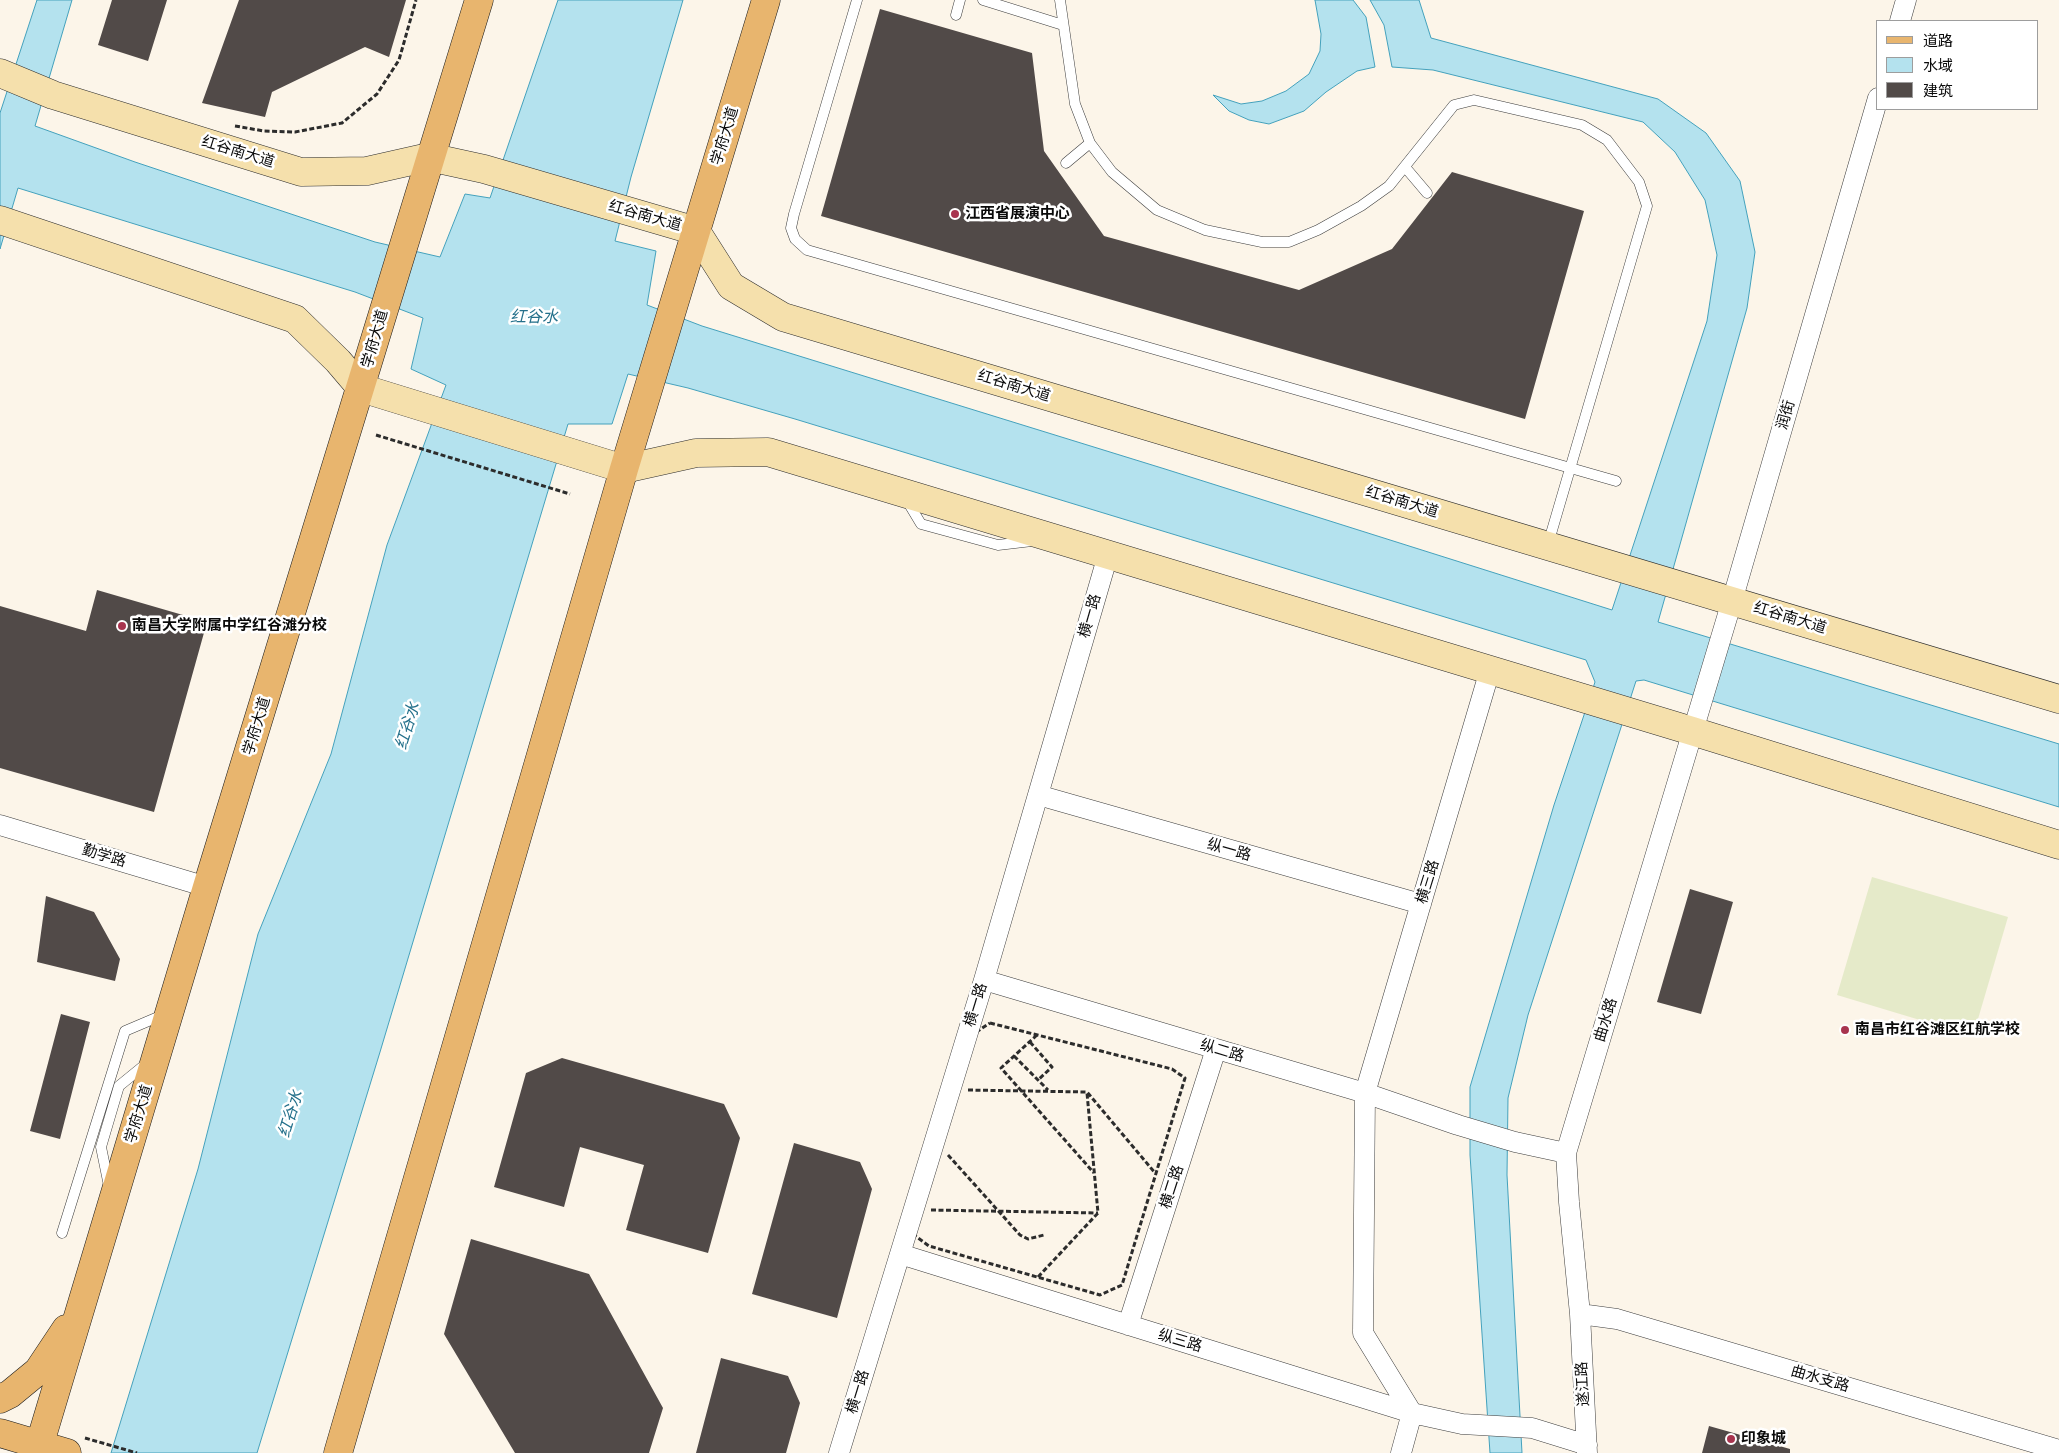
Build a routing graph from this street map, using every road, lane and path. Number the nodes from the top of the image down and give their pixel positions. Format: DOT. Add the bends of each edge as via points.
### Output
graph roads {
  1 [pos="416,0"];
  2 [pos="478,0"];
  3 [pos="766,0"];
  4 [pos="857,0"];
  5 [pos="960,0"];
  6 [pos="983,0"];
  7 [pos="1060,0"];
  8 [pos="956,14"];
  9 [pos="1063,25"];
  10 [pos="2,74"];
  11 [pos="1876,105"];
  12 [pos="225,125"];
  13 [pos="1090,143"];
  14 [pos="429,157"];
  15 [pos="1066,163"];
  16 [pos="1404,167"];
  17 [pos="1427,193"];
  18 [pos="7,222"];
  19 [pos="696,231"];
  20 [pos="361,388"];
  21 [pos="376,435"];
  22 [pos="1570,468"];
  23 [pos="624,469"];
  24 [pos="1616,481"];
  25 [pos="570,494"];
  26 [pos="1548,545"];
  27 [pos="1108,555"];
  28 [pos="1732,602"];
  29 [pos="1490,670"];
  30 [pos="2059,698"];
  31 [pos="1692,730"];
  32 [pos="1038,795"];
  33 [pos="0,825"];
  34 [pos="2059,845"];
  35 [pos="207,887"];
  36 [pos="1421,904"];
  37 [pos="984,980"];
  38 [pos="170,1012"];
  39 [pos="1038,1035"];
  40 [pos="1030,1042"];
  41 [pos="1216,1049"];
  42 [pos="1014,1056"];
  43 [pos="1038,1080"];
  44 [pos="952,1090"];
  45 [pos="1020,1090"];
  46 [pos="1048,1090"];
  47 [pos="1087,1092"];
  48 [pos="1365,1093"];
  49 [pos="938,1143"];
  50 [pos="1566,1153"];
  51 [pos="1095,1174"];
  52 [pos="1156,1174"];
  53 [pos="916,1210"];
  54 [pos="999,1211"];
  55 [pos="1098,1213"];
  56 [pos="62,1233"];
  57 [pos="1044,1235"];
  58 [pos="900,1254"];
  59 [pos="1038,1277"];
  60 [pos="1024,1293"];
  61 [pos="82,1305"];
  62 [pos="1580,1314"];
  63 [pos="1128,1325"];
  64 [pos="0,1399"];
  65 [pos="1412,1413"];
  66 [pos="349,1418"];
  67 [pos="0,1433"];
  68 [pos="59,1448"];
  69 [pos="1587,1449"];
  70 [pos="2059,1450"];
  71 [pos="137,1453"];
  72 [pos="338,1453"];
  73 [pos="344,1453"];
  74 [pos="840,1453"];
  75 [pos="1401,1453"];
  1 -- 12 [label="path" via="399,60 377,94 342,123 295,132"];
  2 -- 14 [label="main road, 学府大道"];
  3 -- 19 [label="main road, 学府大道"];
  4 -- 22 [label="lane" via="791,228 795,239 807,250"];
  5 -- 8 [label="lane"];
  6 -- 9 [label="lane"];
  7 -- 9 [label="lane"];
  9 -- 13 [label="lane" via="1075,104"];
  10 -- 14 [label="main road, 红谷南大道" via="53,94 301,172 367,171"];
  11 -- 28 [label="street, 润街"];
  13 -- 15 [label="lane"];
  13 -- 16 [label="lane" via="1112,172 1157,210 1205,230 1262,242 1289,242 1318,230 1361,206 1388,186"];
  14 -- 19 [label="main road, 红谷南大道" via="484,169"];
  14 -- 20 [label="main road, 学府大道"];
  16 -- 17 [label="lane"];
  16 -- 22 [label="lane" via="1454,106 1474,100 1582,125 1607,140 1639,182 1647,206"];
  18 -- 20 [label="main road" via="295,319"];
  19 -- 23 [label="main road, 学府大道"];
  19 -- 26 [label="main road, 红谷南大道" via="731,286 783,317"];
  20 -- 23 [label="main road"];
  20 -- 35 [label="main road, 学府大道"];
  21 -- 25 [label="path"];
  22 -- 24 [label="lane"];
  22 -- 26 [label="lane"];
  23 -- 27 [label="main road" via="696,453 768,452"];
  23 -- 66 [label="main road, 学府大道"];
  26 -- 28 [label="main road, 红谷南大道"];
  27 -- 29 [label="main road"];
  27 -- 32 [label="street, 横一路"];
  28 -- 30 [label="main road, 红谷南大道"];
  28 -- 31 [label="street, 润街"];
  29 -- 31 [label="main road"];
  29 -- 36 [label="street, 横三路"];
  31 -- 34 [label="main road"];
  31 -- 50 [label="street, 曲水路"];
  32 -- 36 [label="street, 纵一路"];
  32 -- 37 [label="street, 横一路"];
  33 -- 35 [label="street, 勤学路"];
  35 -- 38 [label="main road, 学府大道"];
  36 -- 48 [label="street, 横三路"];
  37 -- 41 [label="street, 纵二路"];
  37 -- 44 [label="street, 横一路"];
  38 -- 56 [label="lane" via="125,1031"];
  38 -- 61 [label="main road, 学府大道"];
  39 -- 40 [label="path"];
  39 -- 44 [label="path" via="990,1023 981,1028 970,1036"];
  39 -- 52 [label="path" via="1172,1069 1185,1078"];
  40 -- 42 [label="path"];
  40 -- 43 [label="path" via="1052,1067"];
  41 -- 48 [label="street, 纵二路"];
  41 -- 63 [label="street, 横二路"];
  42 -- 43 [label="path"];
  42 -- 45 [label="path" via="1001,1068"];
  43 -- 46 [label="path"];
  44 -- 45 [label="path"];
  44 -- 49 [label="path"];
  44 -- 53 [label="street, 横一路"];
  45 -- 46 [label="path"];
  45 -- 51 [label="path"];
  46 -- 47 [label="path"];
  47 -- 51 [label="path"];
  47 -- 52 [label="path"];
  48 -- 50 [label="street, 纵二路" via="1458,1125"];
  48 -- 65 [label="street, 横三路" via="1363,1333"];
  49 -- 53 [label="path"];
  49 -- 54 [label="path"];
  50 -- 62 [label="street, 曲水路"];
  51 -- 55 [label="path"];
  52 -- 59 [label="path" via="1122,1285 1100,1295"];
  53 -- 54 [label="path"];
  53 -- 58 [label="street, 横一路"];
  53 -- 59 [label="path" via="914,1236 929,1246"];
  54 -- 55 [label="path"];
  54 -- 57 [label="path" via="1020,1235 1028,1239"];
  55 -- 59 [label="path"];
  58 -- 60 [label="street, 纵三路"];
  58 -- 74 [label="street, 横一路"];
  59 -- 60 [label="path"];
  60 -- 63 [label="street, 纵三路"];
  61 -- 64 [label="main road" via="38,1371"];
  61 -- 68 [label="main road, 学府大道"];
  62 -- 69 [label="street, 遂江路"];
  62 -- 70 [label="street, 曲水支路" via="1617,1319"];
  63 -- 65 [label="street, 纵三路"];
  65 -- 69 [label="street, 纵三路" via="1462,1424 1532,1428"];
  65 -- 75 [label="street"];
  66 -- 72 [label="main road, 学府大道"];
  66 -- 73 [label="main road"];
  67 -- 68 [label="main road"];
  68 -- 71 [label="path" via="122,1449"];
}
